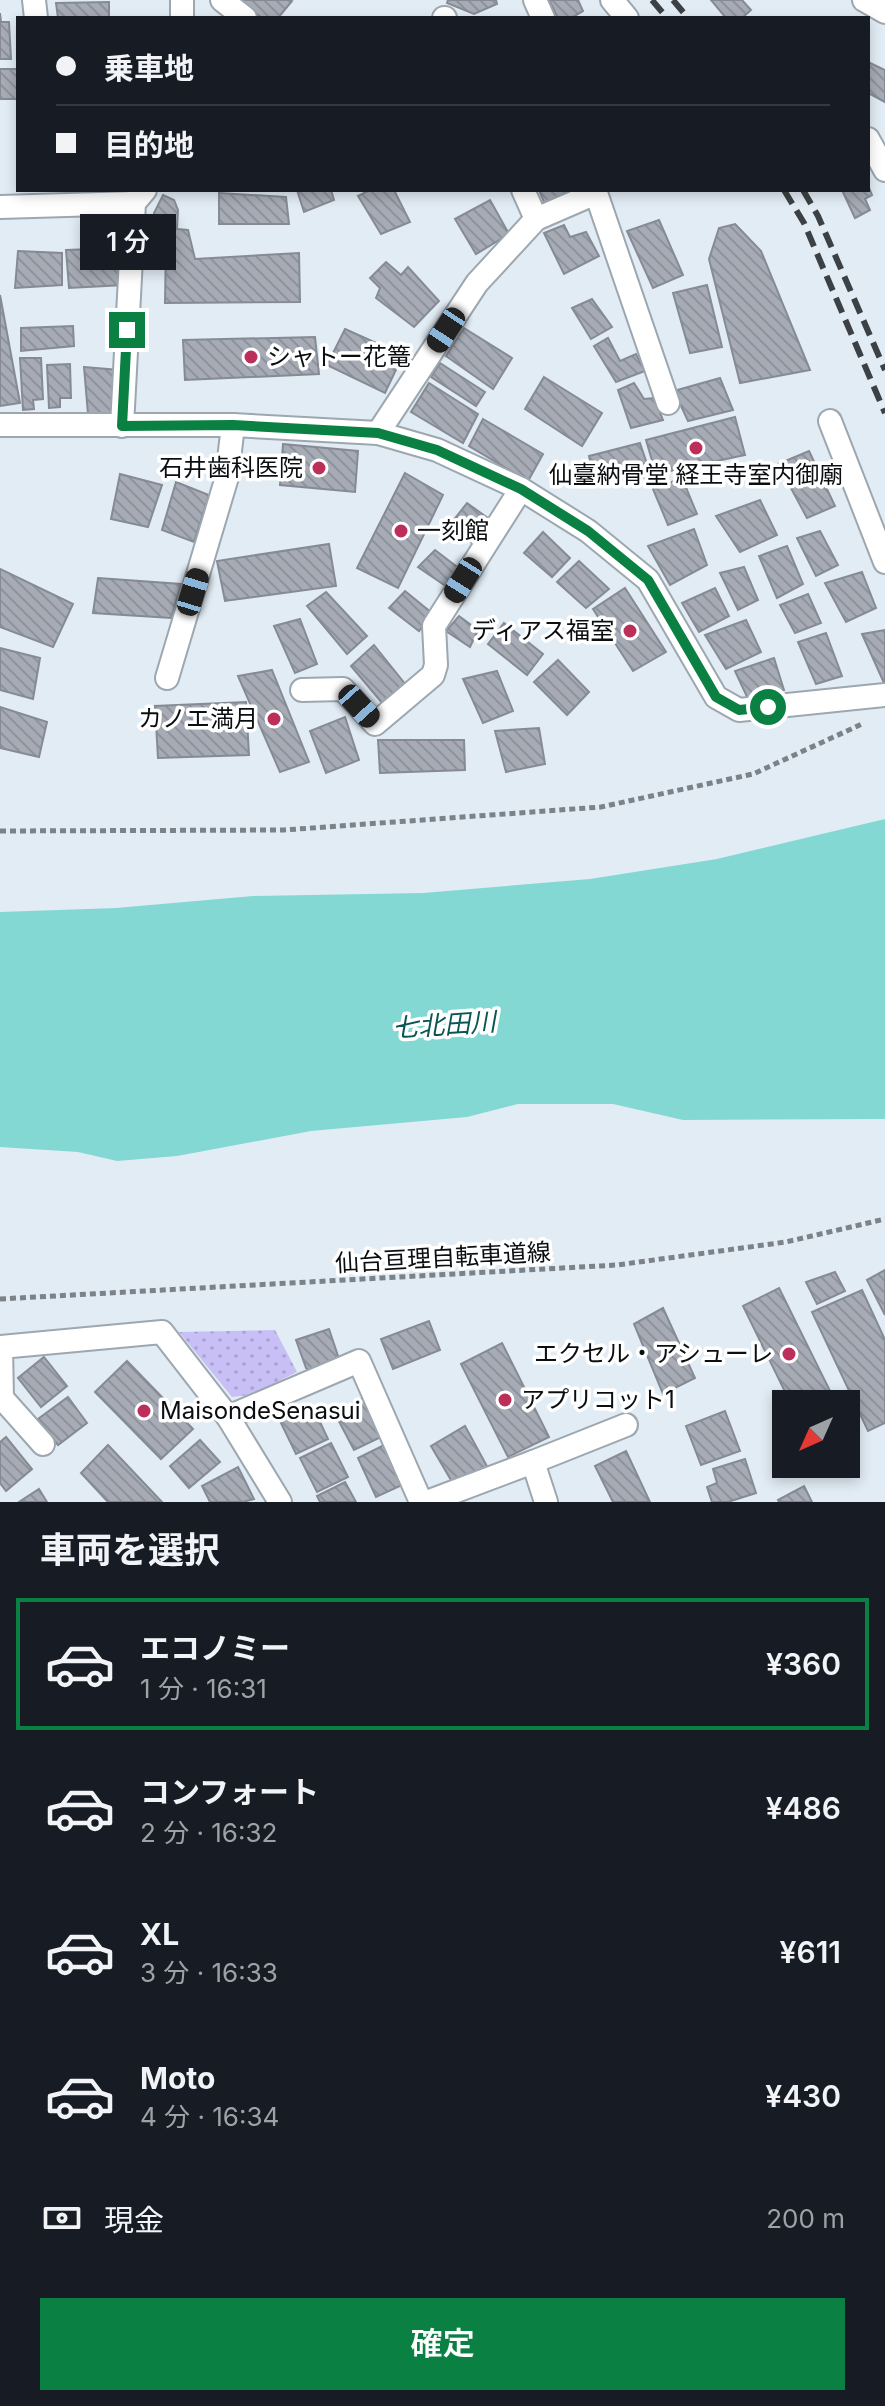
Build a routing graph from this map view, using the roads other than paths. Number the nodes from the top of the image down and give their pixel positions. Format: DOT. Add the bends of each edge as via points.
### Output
graph roads {
  1 [pos="222,0"];
  2 [pos="612,0"];
  3 [pos="864,0"];
  4 [pos="885,12"];
  5 [pos="242,16"];
  6 [pos="625,16"];
  7 [pos="870,143"];
  8 [pos="885,170"];
  9 [pos="524,192"];
  10 [pos="597,192"];
  11 [pos="139,197"];
  12 [pos="51,198"];
  13 [pos="0,207"];
  14 [pos="536,219"];
  15 [pos="668,403"];
  16 [pos="830,421"];
  17 [pos="0,425"];
  18 [pos="233,425"];
  19 [pos="122,426"];
  20 [pos="378,433"];
  21 [pos="521,489"];
  22 [pos="885,562"];
  23 [pos="167,678"];
  24 [pos="302,690"];
  25 [pos="885,695"];
  26 [pos="228,1417"];
  27 [pos="626,1425"];
  28 [pos="43,1444"];
  29 [pos="533,1462"];
  30 [pos="280,1502"];
  31 [pos="421,1502"];
  32 [pos="427,1502"];
  33 [pos="546,1502"];
  1 -- 5 [label="street"];
  2 -- 6 [label="street"];
  3 -- 4 [label="street"];
  7 -- 8 [label="street"];
  9 -- 14 [label="street"];
  10 -- 14 [label="street"];
  10 -- 15 [label="street"];
  11 -- 12 [label="street"];
  11 -- 19 [label="street"];
  12 -- 13 [label="street"];
  14 -- 20 [label="street" via="477,283"];
  16 -- 22 [label="street"];
  17 -- 19 [label="street"];
  18 -- 19 [label="street"];
  18 -- 20 [label="street"];
  18 -- 23 [label="street" via="227,477"];
  20 -- 21 [label="street" via="437,450"];
  21 -- 24 [label="street" via="434,626 433,675 375,724 343,689"];
  21 -- 25 [label="street" via="588,531 648,580 716,697 739,710"];
  26 -- 28 [label="street" via="162,1332 1,1347 2,1398"];
  26 -- 30 [label="street"];
  26 -- 31 [label="street" via="359,1361"];
  27 -- 29 [label="street"];
  29 -- 32 [label="street"];
  29 -- 33 [label="street"];
}
